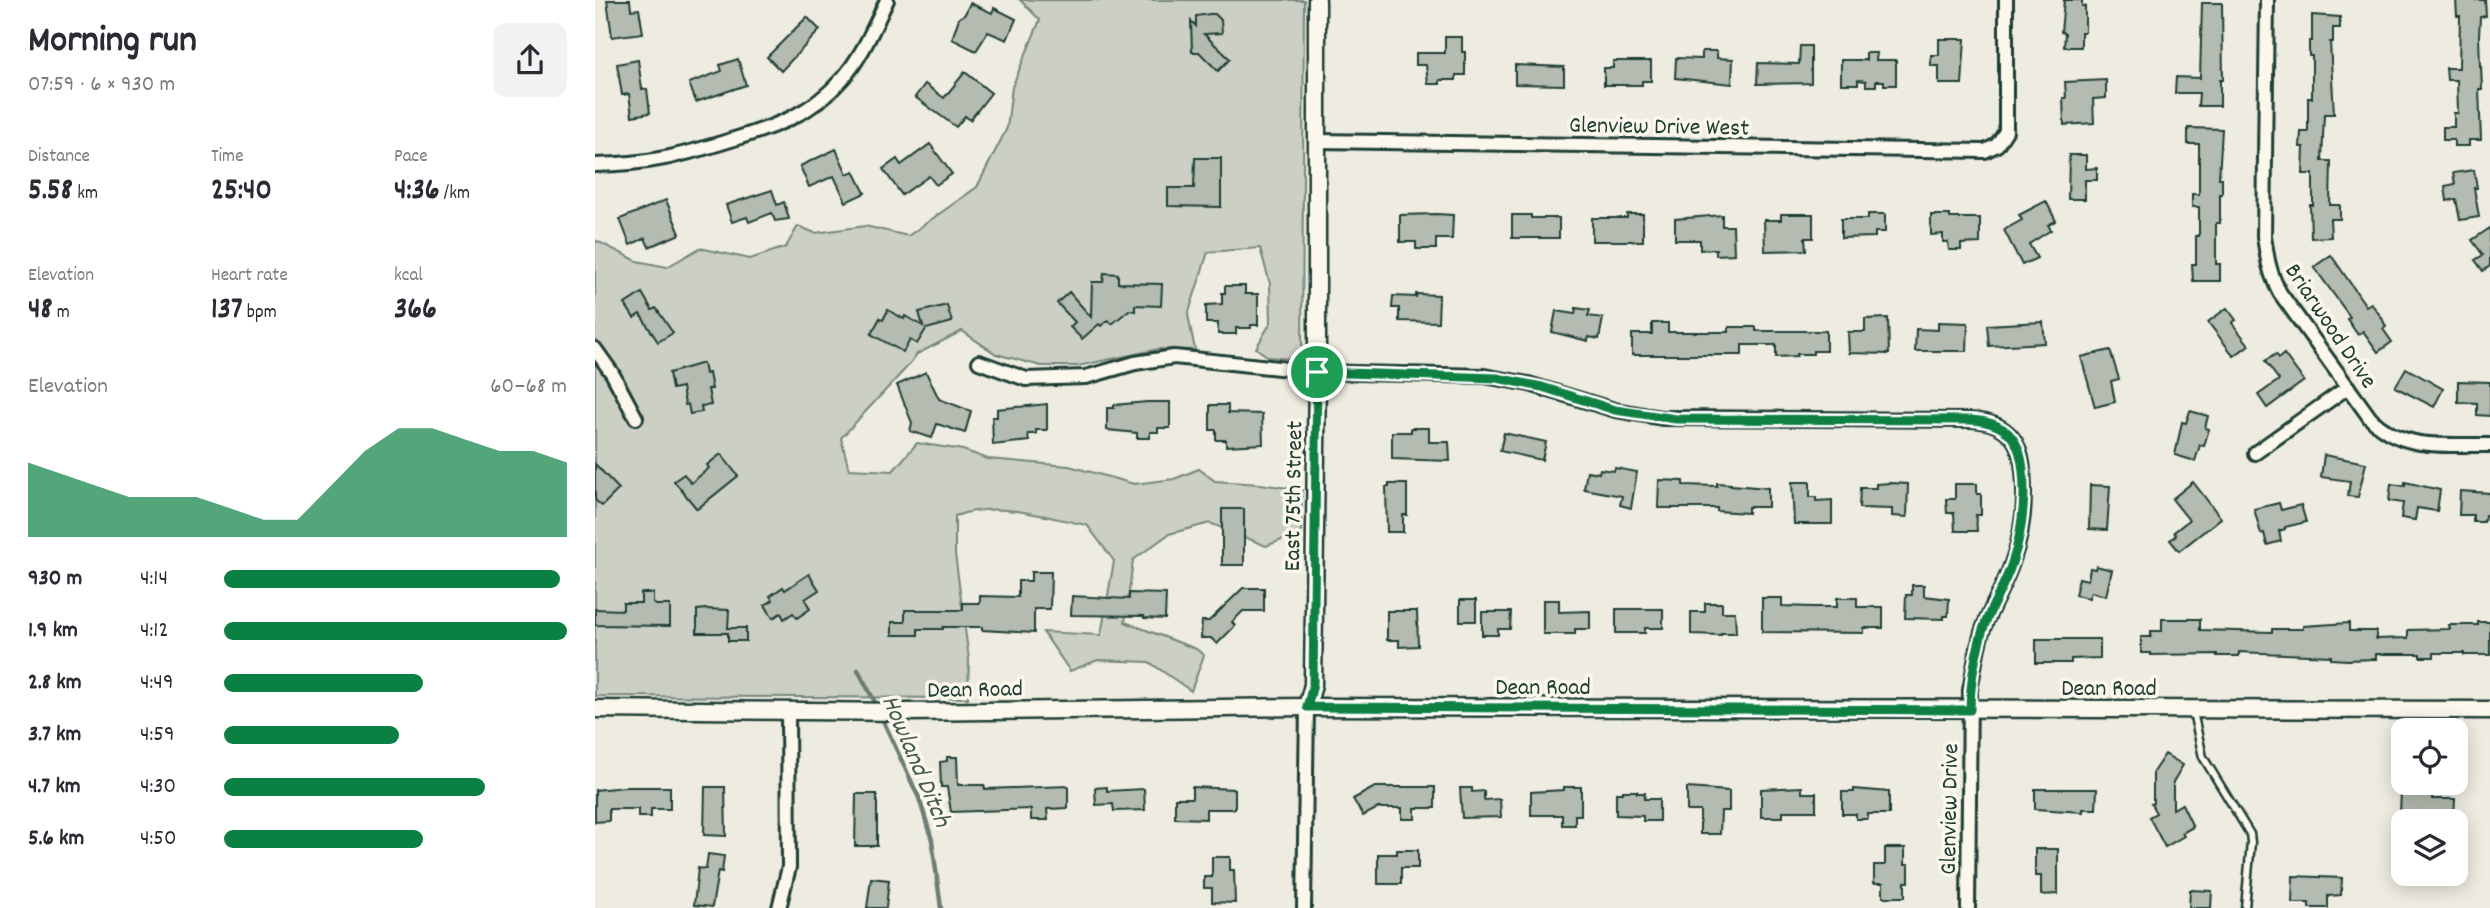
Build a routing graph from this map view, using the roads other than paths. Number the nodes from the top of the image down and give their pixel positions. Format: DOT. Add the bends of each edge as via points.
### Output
graph roads {
  1 [pos="887,0"];
  2 [pos="1317,0"];
  3 [pos="2006,0"];
  4 [pos="2266,0"];
  5 [pos="1318,141"];
  6 [pos="595,164"];
  7 [pos="595,349"];
  8 [pos="979,362"];
  9 [pos="1317,372"];
  10 [pos="2348,387"];
  11 [pos="636,418"];
  12 [pos="2490,444"];
  13 [pos="2255,453"];
  14 [pos="1307,707"];
  15 [pos="595,709"];
  16 [pos="788,710"];
  17 [pos="1970,710"];
  18 [pos="2192,710"];
  19 [pos="2490,710"];
  20 [pos="779,908"];
  21 [pos="1304,908"];
  22 [pos="1968,908"];
  23 [pos="2245,908"];
  1 -- 6 [label="street" via="847,74 803,113 773,127 666,160"];
  2 -- 5 [label="street, East 75th Street"];
  3 -- 5 [label="street, Glenview Drive West" via="2006,131 1997,145 1979,152"];
  4 -- 10 [label="street, Briarwood Drive" via="2266,262 2280,293"];
  5 -- 9 [label="street, East 75th Street"];
  7 -- 11 [label="street"];
  8 -- 9 [label="street" via="1026,379 1086,377 1174,357"];
  9 -- 14 [label="street, East 75th Street" via="1313,685"];
  9 -- 17 [label="street, Glenview Drive" via="1497,378 1662,418 1992,423 2017,444 2023,459 2024,512 2012,563 1980,637"];
  10 -- 12 [label="street, Briarwood Drive" via="2372,421 2393,437 2418,444"];
  10 -- 13 [label="street"];
  14 -- 16 [label="street, Dean Road"];
  14 -- 17 [label="street, Dean Road"];
  14 -- 21 [label="street, East 75th Street"];
  15 -- 16 [label="street, Dean Road"];
  16 -- 20 [label="street" via="789,867"];
  17 -- 18 [label="street, Dean Road"];
  17 -- 22 [label="street, Glenview Drive"];
  18 -- 19 [label="street, Dean Road"];
  18 -- 23 [label="lane" via="2203,757 2249,834"];
}
